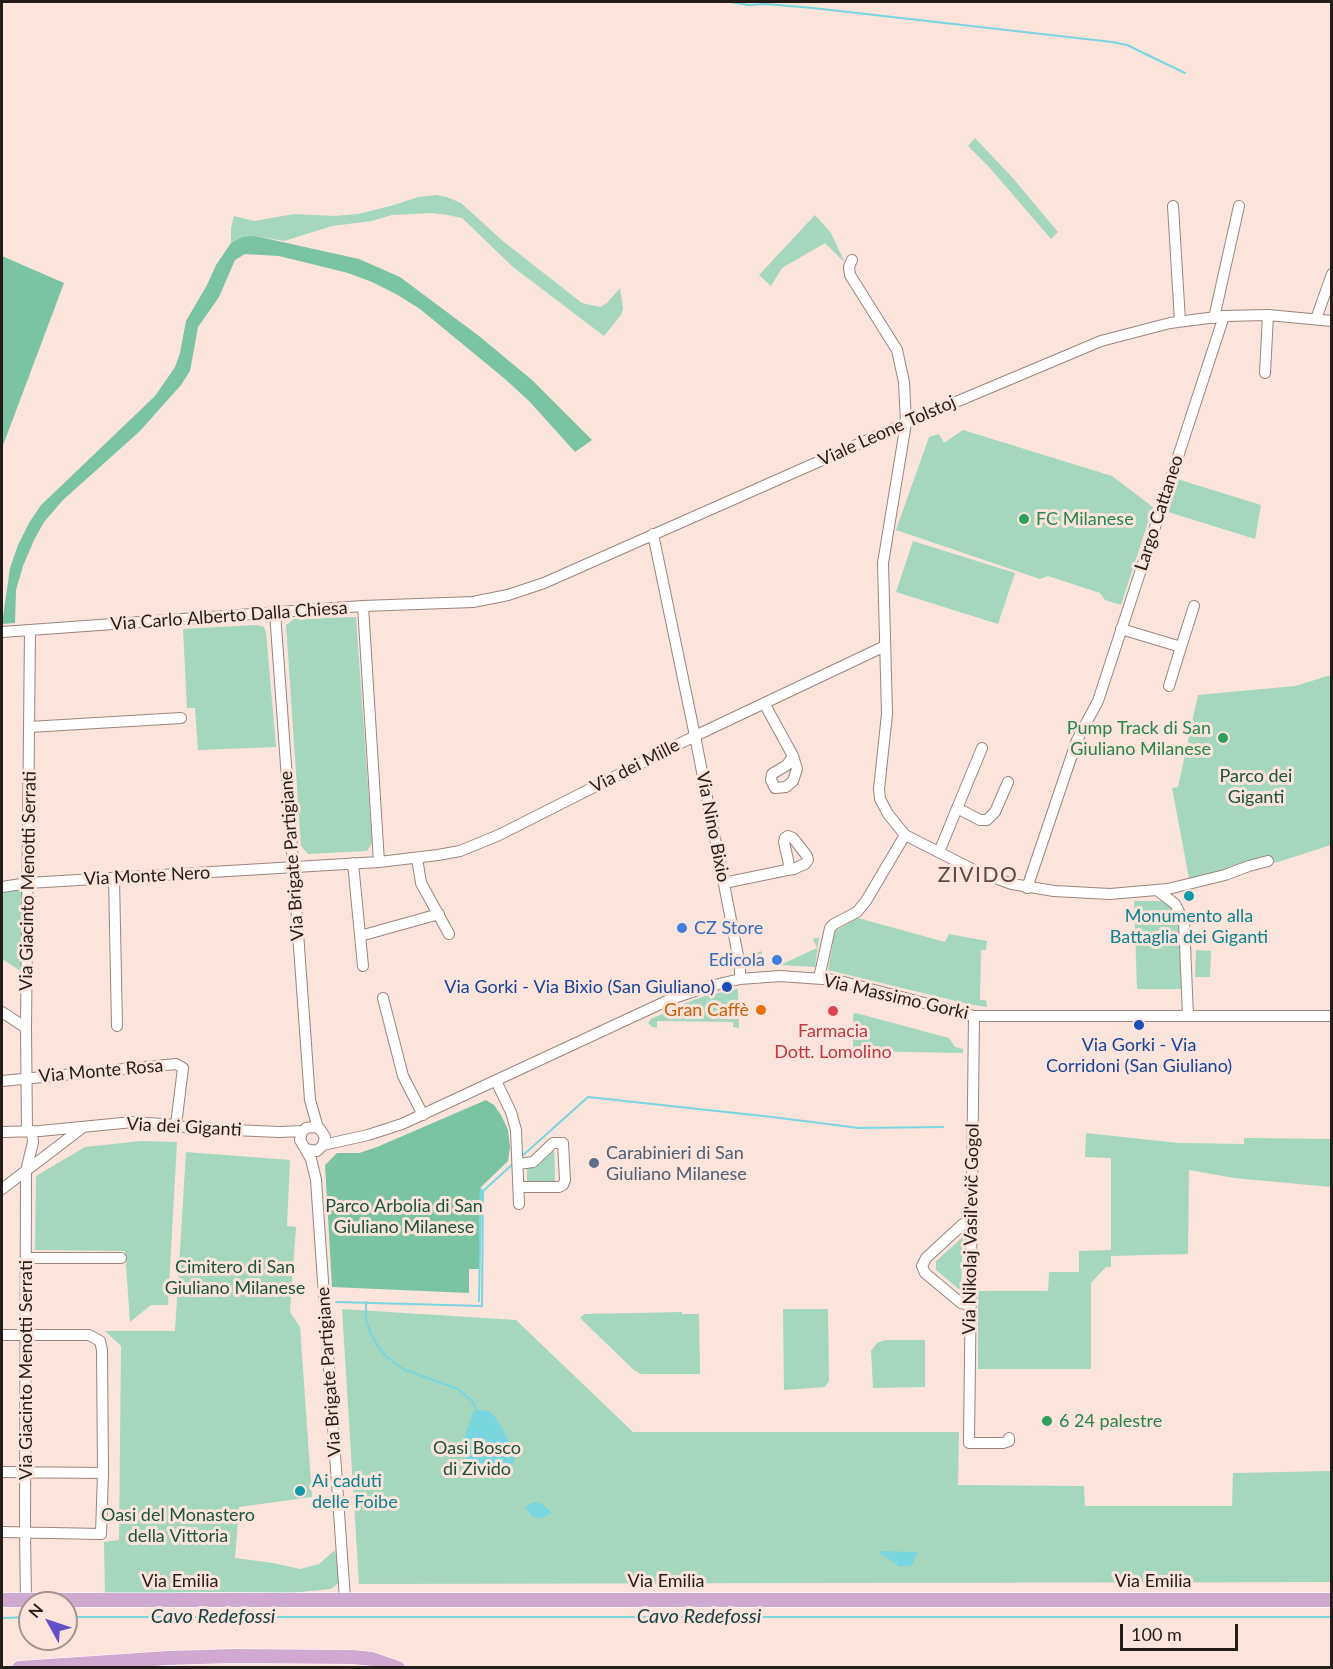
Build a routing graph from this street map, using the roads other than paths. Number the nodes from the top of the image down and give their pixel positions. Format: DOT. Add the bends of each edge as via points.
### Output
graph roads {
  1 [pos="1173,206"];
  2 [pos="1239,206"];
  3 [pos="852,260"];
  4 [pos="1332,274"];
  5 [pos="1268,315"];
  6 [pos="1219,317"];
  7 [pos="1316,319"];
  8 [pos="1180,321"];
  9 [pos="1332,321"];
  10 [pos="1265,373"];
  11 [pos="906,423"];
  12 [pos="653,534"];
  13 [pos="456,603"];
  14 [pos="363,606"];
  15 [pos="1194,606"];
  16 [pos="275,612"];
  17 [pos="1121,629"];
  18 [pos="30,630"];
  19 [pos="2,632"];
  20 [pos="885,646"];
  21 [pos="1181,647"];
  22 [pos="1169,686"];
  23 [pos="764,703"];
  24 [pos="181,718"];
  25 [pos="29,726"];
  26 [pos="695,736"];
  27 [pos="982,748"];
  28 [pos="793,756"];
  29 [pos="1008,782"];
  30 [pos="957,808"];
  31 [pos="905,835"];
  32 [pos="939,852"];
  33 [pos="417,858"];
  34 [pos="1268,861"];
  35 [pos="379,862"];
  36 [pos="353,863"];
  37 [pos="293,867"];
  38 [pos="790,869"];
  39 [pos="114,878"];
  40 [pos="28,883"];
  41 [pos="724,883"];
  42 [pos="2,887"];
  43 [pos="1027,888"];
  44 [pos="1157,890"];
  45 [pos="439,914"];
  46 [pos="449,934"];
  47 [pos="360,936"];
  48 [pos="363,966"];
  49 [pos="819,978"];
  50 [pos="740,979"];
  51 [pos="383,998"];
  52 [pos="2,1012"];
  53 [pos="974,1016"];
  54 [pos="1188,1016"];
  55 [pos="1332,1016"];
  56 [pos="117,1026"];
  57 [pos="26,1028"];
  58 [pos="26,1078"];
  59 [pos="2,1081"];
  60 [pos="496,1081"];
  61 [pos="310,1100"];
  62 [pos="423,1115"];
  63 [pos="176,1125"];
  64 [pos="82,1127"];
  65 [pos="321,1130"];
  66 [pos="2,1132"];
  67 [pos="31,1135"];
  68 [pos="304,1137"];
  69 [pos="349,1139"];
  70 [pos="321,1147"];
  71 [pos="38,1162"];
  72 [pos="518,1164"];
  73 [pos="26,1171"];
  74 [pos="316,1180"];
  75 [pos="519,1187"];
  76 [pos="2,1189"];
  77 [pos="519,1204"];
  78 [pos="971,1222"];
  79 [pos="26,1258"];
  80 [pos="121,1258"];
  81 [pos="971,1305"];
  82 [pos="2,1335"];
  83 [pos="26,1335"];
  84 [pos="1009,1438"];
  85 [pos="2,1472"];
  86 [pos="26,1473"];
  87 [pos="103,1473"];
  88 [pos="2,1532"];
  89 [pos="25,1533"];
  90 [pos="26,1591"];
  91 [pos="345,1599"];
  92 [pos="2,1600"];
  93 [pos="18,1600"];
  94 [pos="78,1600"];
  95 [pos="1332,1600"];
  96 [pos="19,1668"];
  97 [pos="398,1668"];
  1 -- 8 [label="street"];
  2 -- 6 [label="street, Largo Cattaneo"];
  3 -- 11 [label="street" via="850,275 901,361"];
  4 -- 7 [label="street"];
  5 -- 6 [label="street, Viale Leone Tolstoj"];
  5 -- 7 [label="street, Viale Leone Tolstoj"];
  5 -- 10 [label="street"];
  6 -- 8 [label="street, Viale Leone Tolstoj"];
  6 -- 17 [label="street, Largo Cattaneo"];
  7 -- 9 [label="street, Viale Leone Tolstoj"];
  8 -- 11 [label="street, Viale Leone Tolstoj" via="1094,343"];
  11 -- 12 [label="street, Viale Leone Tolstoj"];
  11 -- 20 [label="street" via="884,554"];
  12 -- 13 [label="street, Viale Leone Tolstoj" via="525,590 489,600"];
  12 -- 26 [label="street, Via Nino Bixio"];
  13 -- 14 [label="street, Via Carlo Alberto Dalla Chiesa"];
  14 -- 16 [label="street, Via Carlo Alberto Dalla Chiesa"];
  14 -- 35 [label="street"];
  15 -- 21 [label="street"];
  16 -- 18 [label="street, Via Carlo Alberto Dalla Chiesa"];
  16 -- 37 [label="street, Via Brigate Partigiane"];
  17 -- 21 [label="street"];
  17 -- 43 [label="street, Largo Cattaneo" via="1094,711 1075,745"];
  18 -- 19 [label="street, Via Carlo Alberto Dalla Chiesa"];
  18 -- 25 [label="street, Via Giacinto Menotti Serrati"];
  20 -- 23 [label="street, Via dei Mille"];
  20 -- 31 [label="street" via="886,719 880,799"];
  21 -- 22 [label="street"];
  23 -- 26 [label="street, Via dei Mille"];
  23 -- 28 [label="street"];
  24 -- 25 [label="street"];
  25 -- 40 [label="street, Via Giacinto Menotti Serrati"];
  26 -- 33 [label="street, Via dei Mille" via="485,842"];
  26 -- 41 [label="street, Via Nino Bixio"];
  27 -- 30 [label="street"];
  29 -- 30 [label="street" via="989,819 980,820"];
  30 -- 32 [label="street"];
  31 -- 32 [label="street"];
  31 -- 49 [label="street" via="866,901 830,928"];
  32 -- 43 [label="street"];
  33 -- 35 [label="street, Via dei Mille"];
  33 -- 45 [label="street" via="421,883"];
  34 -- 44 [label="street" via="1187,886"];
  35 -- 36 [label="street, Via dei Mille"];
  36 -- 37 [label="street, Via dei Mille"];
  36 -- 47 [label="street"];
  37 -- 39 [label="street, Via Monte Nero"];
  37 -- 61 [label="street, Via Brigate Partigiane"];
  38 -- 41 [label="street"];
  39 -- 40 [label="street, Via Monte Nero"];
  39 -- 56 [label="street"];
  40 -- 42 [label="street, Via Monte Nero"];
  40 -- 57 [label="street, Via Giacinto Menotti Serrati"];
  41 -- 50 [label="street, Via Nino Bixio"];
  43 -- 44 [label="street" via="1090,894"];
  44 -- 54 [label="street" via="1176,904 1183,916"];
  45 -- 46 [label="street"];
  45 -- 47 [label="street"];
  47 -- 48 [label="street"];
  49 -- 50 [label="street, Via Massimo Gorki"];
  49 -- 53 [label="street, Via Massimo Gorki"];
  50 -- 60 [label="street, Via Massimo Gorki" via="671,999"];
  51 -- 62 [label="street" via="403,1076"];
  52 -- 57 [label="street"];
  53 -- 54 [label="street, Via Massimo Gorki"];
  53 -- 78 [label="street, Via Nikolaj Vasil'evič Gogol"];
  54 -- 55 [label="street, Via Massimo Gorki"];
  57 -- 58 [label="street, Via Giacinto Menotti Serrati"];
  58 -- 59 [label="street, Via Monte Rosa"];
  58 -- 63 [label="street, Via Monte Rosa" via="176,1064 183,1068"];
  58 -- 67 [label="street, Via Giacinto Menotti Serrati"];
  60 -- 62 [label="street, Via Massimo Gorki"];
  60 -- 72 [label="street" via="514,1121"];
  61 -- 65 [label="street, Via Brigate Partigiane"];
  61 -- 68 [label="street, Via Brigate Partigiane"];
  62 -- 69 [label="street, Via Massimo Gorki" via="387,1130"];
  63 -- 64 [label="street, Via dei Giganti" via="133,1122"];
  63 -- 68 [label="street, Via dei Giganti"];
  64 -- 67 [label="street, Via dei Giganti"];
  64 -- 71 [label="street"];
  65 -- 68 [label="street, Via Massimo Gorki" via="310,1127"];
  65 -- 69 [label="street, Via Massimo Gorki"];
  65 -- 70 [label="street, Via Brigate Partigiane"];
  66 -- 67 [label="street, Via dei Giganti"];
  67 -- 71 [label="street, Via Giacinto Menotti Serrati"];
  67 -- 73 [label="street, Via Giacinto Menotti Serrati"];
  68 -- 70 [label="street, Via Massimo Gorki" via="313,1151"];
  68 -- 74 [label="street, Via Brigate Partigiane"];
  69 -- 70 [label="street, Via Massimo Gorki"];
  70 -- 74 [label="street, Via Brigate Partigiane"];
  71 -- 73 [label="street"];
  72 -- 75 [label="street"];
  72 -- 75 [label="street" via="533,1162 553,1143 564,1143 564,1185"];
  73 -- 76 [label="street"];
  73 -- 79 [label="street, Via Giacinto Menotti Serrati"];
  74 -- 91 [label="street, Via Brigate Partigiane"];
  75 -- 77 [label="street"];
  78 -- 81 [label="street, Via Nikolaj Vasil'evič Gogol"];
  78 -- 81 [label="street" via="963,1224 922,1266 925,1273 961,1303"];
  79 -- 80 [label="street"];
  79 -- 83 [label="street, Via Giacinto Menotti Serrati"];
  81 -- 84 [label="street, Via Nikolaj Vasil'evič Gogol" via="969,1443 1004,1443"];
  82 -- 83 [label="street"];
  83 -- 86 [label="street, Via Giacinto Menotti Serrati"];
  83 -- 87 [label="street" via="88,1335 100,1341"];
  85 -- 86 [label="street"];
  86 -- 87 [label="street"];
  86 -- 89 [label="street, Via Giacinto Menotti Serrati"];
  87 -- 89 [label="street" via="101,1534"];
  88 -- 89 [label="street"];
  89 -- 90 [label="street, Via Giacinto Menotti Serrati"];
  91 -- 94 [label="main road, Via Emilia"];
  91 -- 95 [label="main road, Via Emilia"];
  92 -- 93 [label="main road, Via Emilia"];
  96 -- 97 [label="main road" via="232,1656 353,1657"];
}
